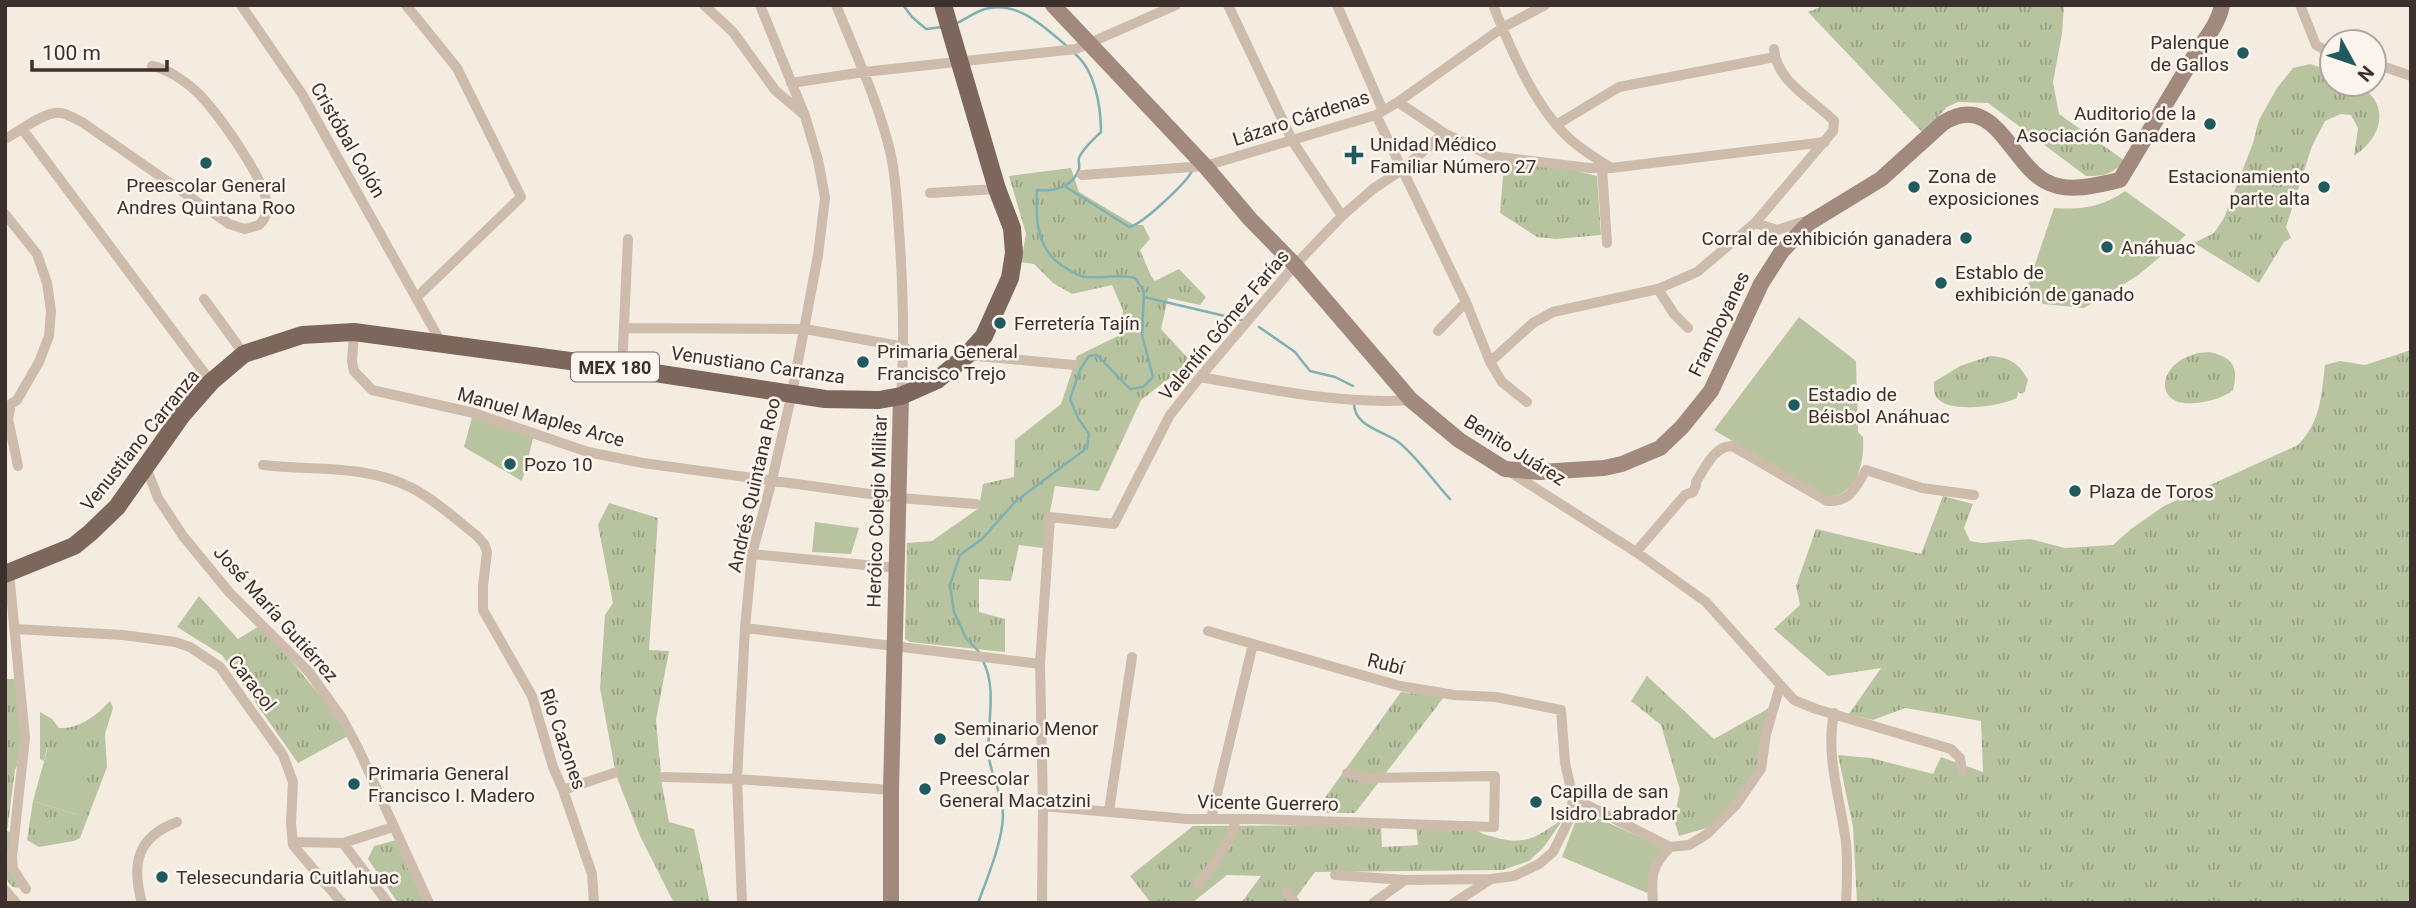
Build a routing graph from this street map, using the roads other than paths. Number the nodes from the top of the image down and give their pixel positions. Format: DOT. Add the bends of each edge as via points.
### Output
graph roads {
  1 [pos="242,5"];
  2 [pos="406,5"];
  3 [pos="704,5"];
  4 [pos="760,5"];
  5 [pos="836,5"];
  6 [pos="1053,5"];
  7 [pos="1175,5"];
  8 [pos="1228,5"];
  9 [pos="1337,5"];
  10 [pos="1493,5"];
  11 [pos="1545,5"];
  12 [pos="2222,5"];
  13 [pos="2300,5"];
  14 [pos="944,8"];
  15 [pos="1502,28"];
  16 [pos="2318,46"];
  17 [pos="1083,47"];
  18 [pos="960,63"];
  19 [pos="152,66"];
  20 [pos="2388,68"];
  21 [pos="864,72"];
  22 [pos="2411,76"];
  23 [pos="790,83"];
  24 [pos="1398,102"];
  25 [pos="1379,113"];
  26 [pos="805,116"];
  27 [pos="1556,125"];
  28 [pos="23,130"];
  29 [pos="1444,132"];
  30 [pos="5,139"];
  31 [pos="1293,142"];
  32 [pos="1825,142"];
  33 [pos="1205,166"];
  34 [pos="1607,168"];
  35 [pos="1402,169"];
  36 [pos="1082,176"];
  37 [pos="998,189"];
  38 [pos="930,192"];
  39 [pos="5,214"];
  40 [pos="1342,216"];
  41 [pos="1755,223"];
  42 [pos="1810,223"];
  43 [pos="628,239"];
  44 [pos="1607,243"];
  45 [pos="1295,265"];
  46 [pos="1658,289"];
  47 [pos="417,297"];
  48 [pos="204,299"];
  49 [pos="1466,302"];
  50 [pos="625,328"];
  51 [pos="1688,328"];
  52 [pos="805,329"];
  53 [pos="1438,331"];
  54 [pos="354,332"];
  55 [pos="442,344"];
  56 [pos="905,347"];
  57 [pos="244,354"];
  58 [pos="967,355"];
  59 [pos="1490,362"];
  60 [pos="1074,365"];
  61 [pos="622,368"];
  62 [pos="1200,377"];
  63 [pos="211,382"];
  64 [pos="792,393"];
  65 [pos="901,396"];
  66 [pos="1411,400"];
  67 [pos="8,402"];
  68 [pos="1527,402"];
  69 [pos="18,466"];
  70 [pos="263,466"];
  71 [pos="146,467"];
  72 [pos="1505,470"];
  73 [pos="772,480"];
  74 [pos="1975,495"];
  75 [pos="899,498"];
  76 [pos="976,504"];
  77 [pos="1636,552"];
  78 [pos="752,554"];
  79 [pos="895,568"];
  80 [pos="7,573"];
  81 [pos="745,628"];
  82 [pos="15,629"];
  83 [pos="1208,631"];
  84 [pos="1253,644"];
  85 [pos="894,648"];
  86 [pos="1132,657"];
  87 [pos="1040,664"];
  88 [pos="1780,686"];
  89 [pos="1834,713"];
  90 [pos="1962,771"];
  91 [pos="614,773"];
  92 [pos="1347,773"];
  93 [pos="664,777"];
  94 [pos="737,779"];
  95 [pos="563,790"];
  96 [pos="891,790"];
  97 [pos="1573,798"];
  98 [pos="1043,806"];
  99 [pos="1109,811"];
  100 [pos="1236,819"];
  101 [pos="1211,820"];
  102 [pos="177,822"];
  103 [pos="393,827"];
  104 [pos="293,842"];
  105 [pos="343,843"];
  106 [pos="1670,847"];
  107 [pos="1335,875"];
  108 [pos="1491,879"];
  109 [pos="1405,880"];
  110 [pos="1198,885"];
  111 [pos="26,889"];
  112 [pos="5,890"];
  113 [pos="1287,892"];
  114 [pos="16,903"];
  115 [pos="142,903"];
  116 [pos="342,903"];
  117 [pos="388,903"];
  118 [pos="429,903"];
  119 [pos="594,903"];
  120 [pos="742,903"];
  121 [pos="891,903"];
  122 [pos="1042,903"];
  123 [pos="1295,903"];
  124 [pos="1373,903"];
  125 [pos="1454,903"];
  126 [pos="1653,903"];
  127 [pos="1846,903"];
  1 -- 47 [label="street, Cristóbal Colón" via="302,94"];
  2 -- 47 [label="street" via="457,68 521,197"];
  3 -- 26 [label="street" via="733,32 775,90"];
  4 -- 23 [label="street, Andrés Quintana Roo"];
  5 -- 21 [label="street, Heróico Colegio Militar"];
  6 -- 17 [label="street, Benito Juárez"];
  7 -- 17 [label="street"];
  8 -- 31 [label="street"];
  9 -- 25 [label="street"];
  10 -- 15 [label="street"];
  11 -- 15 [label="street, Lázaro Cárdenas"];
  12 -- 42 [label="street" via="2220,16 2120,180 2084,188 2045,182 2026,167 1988,121 1961,115 1943,123 1881,179"];
  13 -- 16 [label="street"];
  14 -- 18 [label="main road, Venustiano Carranza / MEX 180"];
  15 -- 24 [label="street, Lázaro Cárdenas"];
  15 -- 27 [label="street"];
  17 -- 18 [label="street"];
  17 -- 33 [label="street, Benito Juárez"];
  18 -- 21 [label="street"];
  18 -- 37 [label="main road, Venustiano Carranza / MEX 180"];
  19 -- 28 [label="street" via="199,94 244,153 266,197 268,209 259,225 245,229 229,224 64,113 47,115"];
  20 -- 22 [label="street"];
  21 -- 23 [label="street"];
  21 -- 56 [label="street, Heróico Colegio Militar" via="890,151"];
  23 -- 26 [label="street, Andrés Quintana Roo"];
  24 -- 25 [label="street, Lázaro Cárdenas"];
  24 -- 29 [label="street"];
  25 -- 31 [label="street, Lázaro Cárdenas"];
  25 -- 35 [label="street"];
  26 -- 52 [label="street, Andrés Quintana Roo" via="825,198"];
  27 -- 32 [label="street" via="1619,87 1774,53 1789,83 1834,121"];
  27 -- 34 [label="street"];
  28 -- 30 [label="street"];
  28 -- 63 [label="street"];
  29 -- 34 [label="street" via="1491,156"];
  29 -- 35 [label="street, Valentín Gómez Farías"];
  31 -- 33 [label="street, Lázaro Cárdenas"];
  31 -- 40 [label="street"];
  32 -- 34 [label="street"];
  32 -- 41 [label="street"];
  33 -- 36 [label="street, Lázaro Cárdenas"];
  33 -- 45 [label="street, Benito Juárez"];
  34 -- 44 [label="street"];
  35 -- 40 [label="street, Valentín Gómez Farías"];
  35 -- 49 [label="street"];
  37 -- 38 [label="street"];
  37 -- 58 [label="main road, Venustiano Carranza / MEX 180" via="1012,228 1010,278 984,336"];
  39 -- 67 [label="street" via="37,254 51,311 49,336 39,362 17,400"];
  40 -- 45 [label="street, Valentín Gómez Farías"];
  41 -- 42 [label="street" via="1777,230"];
  41 -- 46 [label="street" via="1697,272"];
  42 -- 72 [label="street, Framboyanes" via="1782,251 1763,280 1711,391 1660,448 1604,468"];
  43 -- 50 [label="street"];
  45 -- 62 [label="street, Valentín Gómez Farías"];
  45 -- 66 [label="street, Benito Juárez"];
  46 -- 51 [label="street"];
  46 -- 59 [label="street" via="1553,312 1533,323"];
  47 -- 55 [label="street, Cristóbal Colón"];
  48 -- 57 [label="street"];
  49 -- 53 [label="street"];
  49 -- 59 [label="street"];
  50 -- 52 [label="street"];
  50 -- 61 [label="street"];
  52 -- 56 [label="street"];
  52 -- 64 [label="street, Andrés Quintana Roo"];
  54 -- 55 [label="main road, Venustiano Carranza / MEX 180"];
  54 -- 57 [label="main road, Venustiano Carranza / MEX 180" via="302,335"];
  54 -- 73 [label="street, Manuel Maples Arce" via="354,371 372,390 474,413 588,452"];
  55 -- 61 [label="main road, Venustiano Carranza / MEX 180"];
  56 -- 65 [label="street, Heróico Colegio Militar"];
  57 -- 63 [label="main road, Venustiano Carranza / MEX 180"];
  58 -- 60 [label="street"];
  58 -- 65 [label="main road, Venustiano Carranza / MEX 180" via="937,380"];
  59 -- 68 [label="street" via="1502,382"];
  61 -- 64 [label="main road, Venustiano Carranza / MEX 180"];
  62 -- 66 [label="street" via="1379,402"];
  62 -- 87 [label="street, Valentín Gómez Farías" via="1170,415 1114,524 1050,517"];
  63 -- 71 [label="main road, Venustiano Carranza / MEX 180"];
  64 -- 65 [label="main road, Venustiano Carranza / MEX 180" via="861,400"];
  64 -- 73 [label="street, Andrés Quintana Roo"];
  65 -- 75 [label="street, Heróico Colegio Militar"];
  66 -- 72 [label="street, Benito Juárez"];
  67 -- 69 [label="street"];
  70 -- 95 [label="street, Río Cazones" via="354,470 387,478 414,489 477,536 487,552 483,610 532,696"];
  71 -- 80 [label="main road, Venustiano Carranza / MEX 180" via="117,507 74,546"];
  71 -- 103 [label="street, José María Gutiérrez" via="183,536 229,593 320,686 358,748"];
  72 -- 77 [label="street, Benito Juárez"];
  73 -- 75 [label="street, Manuel Maples Arce"];
  73 -- 78 [label="street, Andrés Quintana Roo"];
  74 -- 77 [label="street" via="1922,488 1866,470 1852,494 1838,502 1827,501 1732,446 1724,446 1715,453 1693,492 1685,495"];
  75 -- 76 [label="street, Manuel Maples Arce"];
  75 -- 79 [label="street, Heróico Colegio Militar"];
  77 -- 88 [label="street, Benito Juárez" via="1706,602"];
  78 -- 79 [label="street"];
  78 -- 81 [label="street, Andrés Quintana Roo"];
  79 -- 85 [label="street, Heróico Colegio Militar"];
  80 -- 82 [label="street"];
  81 -- 85 [label="street"];
  81 -- 94 [label="street, Andrés Quintana Roo"];
  82 -- 104 [label="street, Caracol" via="175,642 220,667 283,755 293,782"];
  82 -- 111 [label="street" via="25,738 12,857 13,869"];
  83 -- 84 [label="street, Rubí"];
  84 -- 97 [label="street, Rubí" via="1400,686 1561,710"];
  84 -- 101 [label="street"];
  85 -- 87 [label="street"];
  85 -- 96 [label="street, Heróico Colegio Militar"];
  86 -- 99 [label="street"];
  87 -- 98 [label="street"];
  88 -- 89 [label="street, Benito Juárez" via="1794,700"];
  88 -- 106 [label="street" via="1761,769 1736,805 1707,834 1689,845"];
  89 -- 90 [label="street, Benito Juárez" via="1951,749"];
  89 -- 127 [label="street" via="1832,758 1846,845"];
  91 -- 95 [label="street"];
  92 -- 100 [label="street, Vicente Guerrero" via="1367,778 1494,776 1494,827"];
  93 -- 94 [label="street"];
  94 -- 96 [label="street"];
  94 -- 120 [label="street, Andrés Quintana Roo"];
  95 -- 119 [label="street, Río Cazones" via="592,874"];
  96 -- 121 [label="street, Heróico Colegio Militar"];
  97 -- 106 [label="street"];
  97 -- 108 [label="street" via="1570,818 1553,852 1514,876"];
  98 -- 99 [label="street, Vicente Guerrero"];
  98 -- 122 [label="street"];
  99 -- 101 [label="street, Vicente Guerrero"];
  100 -- 101 [label="street, Vicente Guerrero"];
  100 -- 110 [label="street" via="1221,855"];
  102 -- 115 [label="street" via="161,828 141,850 137,870"];
  103 -- 105 [label="street"];
  103 -- 118 [label="street, José María Gutiérrez"];
  104 -- 105 [label="street"];
  104 -- 116 [label="street"];
  105 -- 117 [label="street"];
  106 -- 126 [label="street" via="1653,872"];
  107 -- 109 [label="street"];
  108 -- 109 [label="street"];
  108 -- 125 [label="street"];
  109 -- 124 [label="street"];
  112 -- 114 [label="street"];
  113 -- 123 [label="street"];
}
